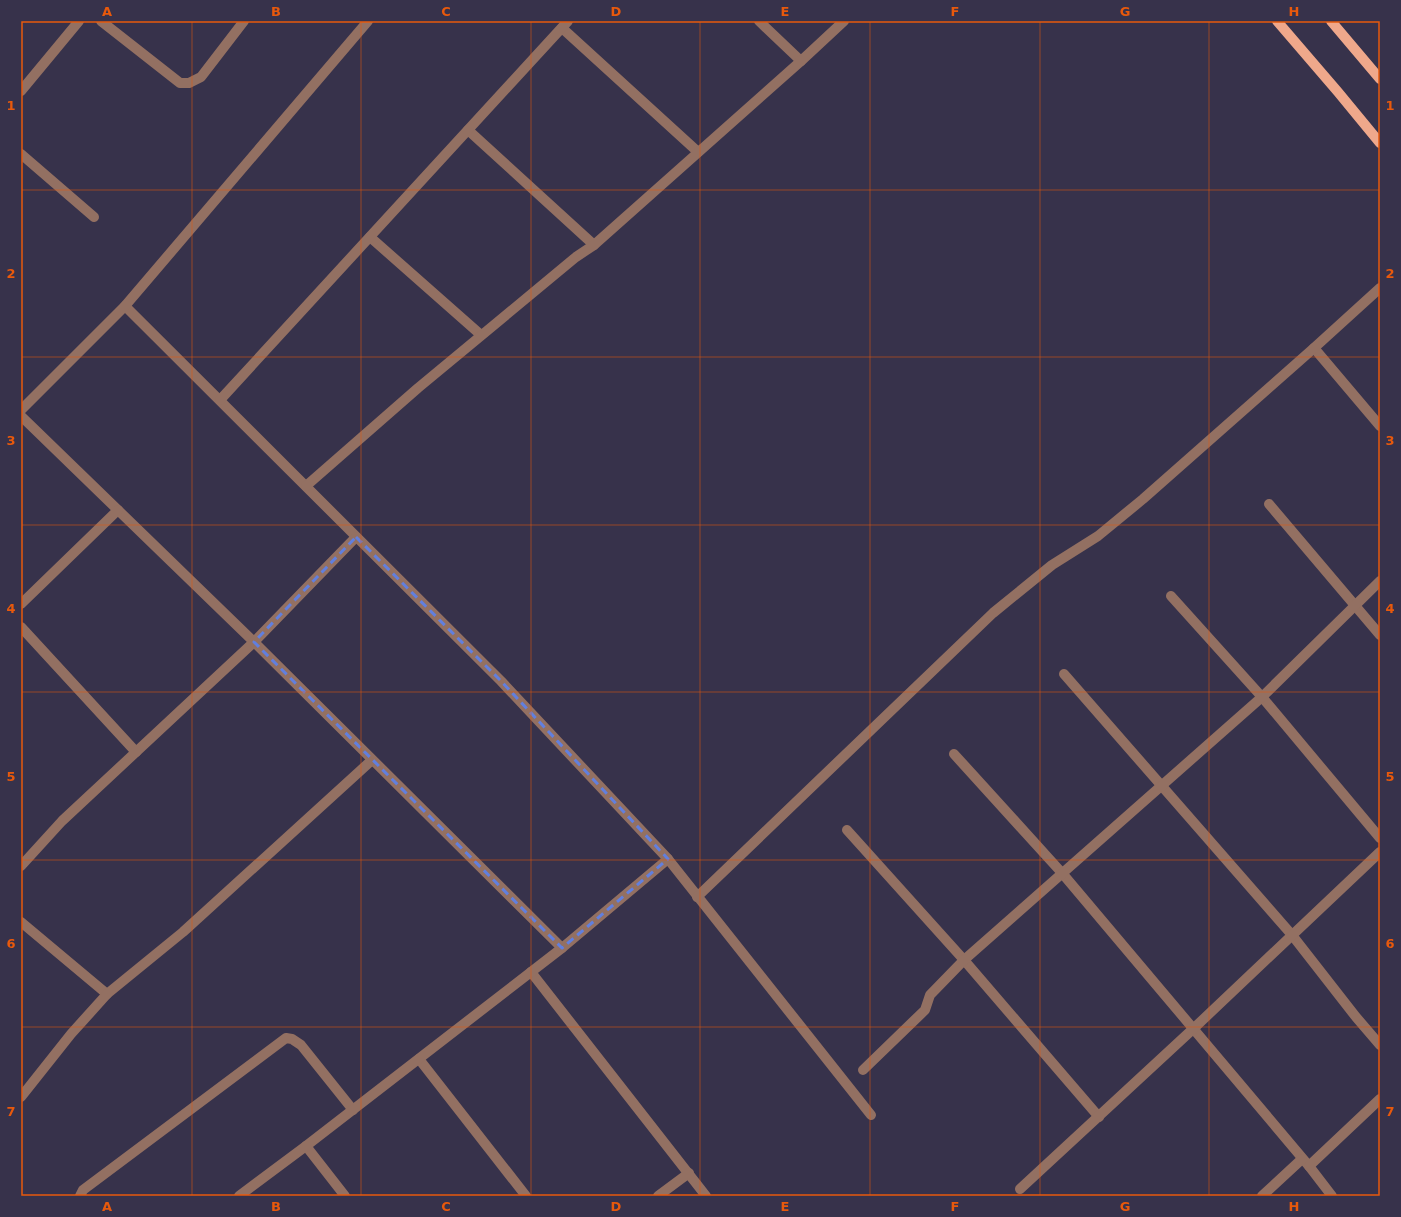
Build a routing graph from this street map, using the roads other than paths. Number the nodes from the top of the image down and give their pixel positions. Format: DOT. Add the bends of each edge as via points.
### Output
graph roads {
  1 [pos="79,21"];
  2 [pos="101,21"];
  3 [pos="244,21"];
  4 [pos="368,21"];
  5 [pos="759,21"];
  6 [pos="844,21"];
  7 [pos="1277,21"];
  8 [pos="1331,21"];
  9 [pos="565,25"];
  10 [pos="801,61"];
  11 [pos="1380,79"];
  12 [pos="21,91"];
  13 [pos="468,130"];
  14 [pos="1380,143"];
  15 [pos="698,152"];
  16 [pos="21,154"];
  17 [pos="94,217"];
  18 [pos="370,237"];
  19 [pos="594,245"];
  20 [pos="1380,288"];
  21 [pos="125,306"];
  22 [pos="481,335"];
  23 [pos="1314,348"];
  24 [pos="220,400"];
  25 [pos="21,410"];
  26 [pos="21,416"];
  27 [pos="1380,426"];
  28 [pos="306,486"];
  29 [pos="1269,504"];
  30 [pos="118,510"];
  31 [pos="356,537"];
  32 [pos="1380,581"];
  33 [pos="1171,596"];
  34 [pos="21,604"];
  35 [pos="1355,606"];
  36 [pos="21,627"];
  37 [pos="1380,635"];
  38 [pos="254,642"];
  39 [pos="1064,674"];
  40 [pos="1262,696"];
  41 [pos="136,752"];
  42 [pos="954,754"];
  43 [pos="372,760"];
  44 [pos="1162,785"];
  45 [pos="847,830"];
  46 [pos="1380,838"];
  47 [pos="1380,852"];
  48 [pos="668,859"];
  49 [pos="21,866"];
  50 [pos="1062,873"];
  51 [pos="697,897"];
  52 [pos="21,922"];
  53 [pos="1292,935"];
  54 [pos="562,948"];
  55 [pos="964,960"];
  56 [pos="531,972"];
  57 [pos="107,994"];
  58 [pos="1194,1029"];
  59 [pos="1380,1045"];
  60 [pos="419,1059"];
  61 [pos="863,1070"];
  62 [pos="21,1097"];
  63 [pos="1380,1098"];
  64 [pos="353,1110"];
  65 [pos="871,1115"];
  66 [pos="1099,1117"];
  67 [pos="306,1146"];
  68 [pos="1305,1163"];
  69 [pos="688,1173"];
  70 [pos="1020,1189"];
  71 [pos="80,1196"];
  72 [pos="239,1196"];
  73 [pos="345,1196"];
  74 [pos="526,1196"];
  75 [pos="658,1196"];
  76 [pos="706,1196"];
  77 [pos="1262,1196"];
  78 [pos="1332,1196"];
  1 -- 12 [label="street"];
  2 -- 3 [label="street" via="180,83 188,83 201,77"];
  4 -- 21 [label="street"];
  5 -- 10 [label="street"];
  6 -- 10 [label="street"];
  7 -- 14 [label="main road"];
  8 -- 11 [label="main road"];
  9 -- 13 [label="street"];
  9 -- 15 [label="street"];
  10 -- 15 [label="street"];
  13 -- 18 [label="street"];
  13 -- 19 [label="street"];
  15 -- 19 [label="street"];
  16 -- 17 [label="street"];
  18 -- 22 [label="street"];
  18 -- 24 [label="street"];
  19 -- 22 [label="street"];
  20 -- 23 [label="street"];
  21 -- 24 [label="street"];
  21 -- 25 [label="street"];
  22 -- 28 [label="street"];
  23 -- 27 [label="street"];
  23 -- 51 [label="street" via="1120,518 1098,536 1052,564 993,613"];
  24 -- 28 [label="street"];
  26 -- 30 [label="street"];
  28 -- 31 [label="street"];
  29 -- 35 [label="street"];
  30 -- 34 [label="street"];
  30 -- 38 [label="street"];
  31 -- 38 [label="street"];
  31 -- 48 [label="street" via="501,681"];
  32 -- 35 [label="street"];
  33 -- 40 [label="street"];
  35 -- 37 [label="street"];
  35 -- 40 [label="street"];
  36 -- 41 [label="street"];
  38 -- 41 [label="street"];
  38 -- 43 [label="street"];
  39 -- 44 [label="street"];
  40 -- 44 [label="street"];
  40 -- 46 [label="street"];
  41 -- 49 [label="street" via="62,821"];
  42 -- 50 [label="street"];
  43 -- 54 [label="street"];
  43 -- 57 [label="street" via="183,932"];
  44 -- 50 [label="street"];
  44 -- 53 [label="street"];
  45 -- 55 [label="street"];
  47 -- 53 [label="street"];
  48 -- 51 [label="street"];
  48 -- 54 [label="street"];
  50 -- 55 [label="street"];
  50 -- 58 [label="street"];
  51 -- 65 [label="street"];
  52 -- 57 [label="street"];
  53 -- 58 [label="street"];
  53 -- 59 [label="street"];
  54 -- 56 [label="street"];
  55 -- 61 [label="street" via="930,995 925,1010"];
  55 -- 66 [label="street"];
  56 -- 60 [label="street"];
  56 -- 69 [label="street"];
  57 -- 62 [label="street"];
  58 -- 66 [label="street"];
  58 -- 68 [label="street"];
  60 -- 64 [label="street"];
  60 -- 74 [label="street"];
  63 -- 68 [label="street"];
  64 -- 67 [label="street"];
  64 -- 71 [label="street" via="301,1045 292,1038 286,1038 83,1190"];
  66 -- 70 [label="street"];
  67 -- 72 [label="street"];
  67 -- 73 [label="street"];
  68 -- 77 [label="street"];
  68 -- 78 [label="street"];
  69 -- 75 [label="street"];
  69 -- 76 [label="street"];
}
